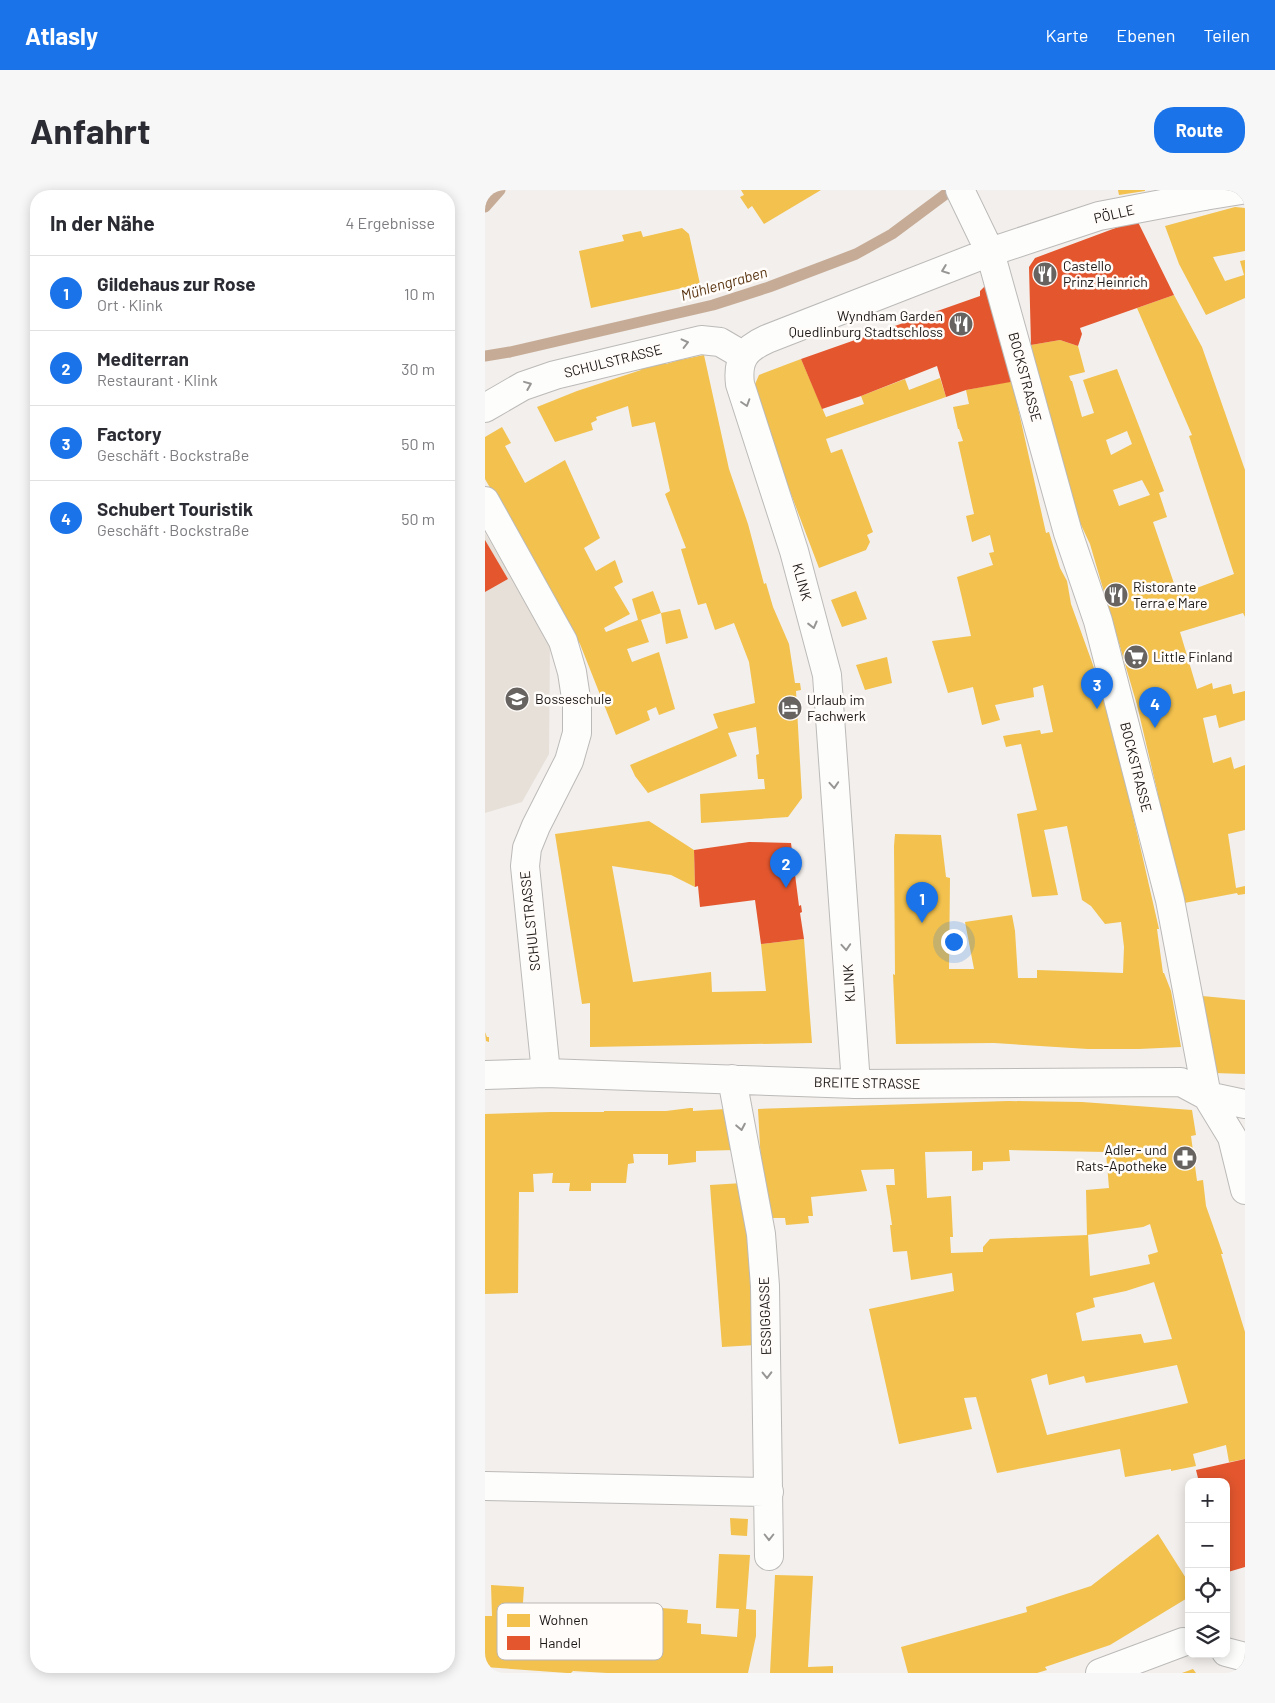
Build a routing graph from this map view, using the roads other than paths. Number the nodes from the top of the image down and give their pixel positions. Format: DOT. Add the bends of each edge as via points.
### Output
graph roads {
  1 [pos="960,190"];
  2 [pos="1241,190"];
  3 [pos="991,252"];
  4 [pos="744,356"];
  5 [pos="485,408"];
  6 [pos="485,501"];
  7 [pos="546,1073"];
  8 [pos="485,1074"];
  9 [pos="732,1079"];
  10 [pos="856,1084"];
  11 [pos="1207,1096"];
  12 [pos="1245,1104"];
  13 [pos="1245,1190"];
  14 [pos="485,1486"];
  15 [pos="769,1492"];
  16 [pos="769,1556"];
  17 [pos="1185,1643"];
  18 [pos="1230,1653"];
  19 [pos="1245,1657"];
  20 [pos="1100,1673"];
  1 -- 3 [label="street, BOCKSTRASSE"];
  2 -- 3 [label="street, PÖLLE" via="1099,216"];
  3 -- 4 [label="street, one-way" via="767,339"];
  3 -- 11 [label="street, BOCKSTRASSE" via="1068,533 1101,630 1170,900"];
  5 -- 4 [label="street, SCHULSTRASSE, one-way" via="523,386 555,375 701,340 720,342"];
  4 -- 10 [label="street, KLINK, one-way" via="739,368 739,384 794,551 827,675"];
  6 -- 7 [label="street, SCHULSTRASSE" via="563,641 577,704 577,733 569,761 527,848 525,866"];
  7 -- 8 [label="street, BREITE STRASSE"];
  7 -- 9 [label="street, BREITE STRASSE"];
  9 -- 10 [label="street, BREITE STRASSE"];
  9 -- 15 [label="street, ESSIGGASSE, one-way" via="761,1242 767,1346"];
  10 -- 11 [label="street, BREITE STRASSE" via="1181,1082"];
  11 -- 12 [label="street, BREITE STRASSE"];
  11 -- 13 [label="street, BOCKSTRASSE" via="1231,1137"];
  14 -- 15 [label="street"];
  15 -- 16 [label="street, ESSIGGASSE, one-way"];
  17 -- 20 [label="street"];
  18 -- 19 [label="street"];
}
